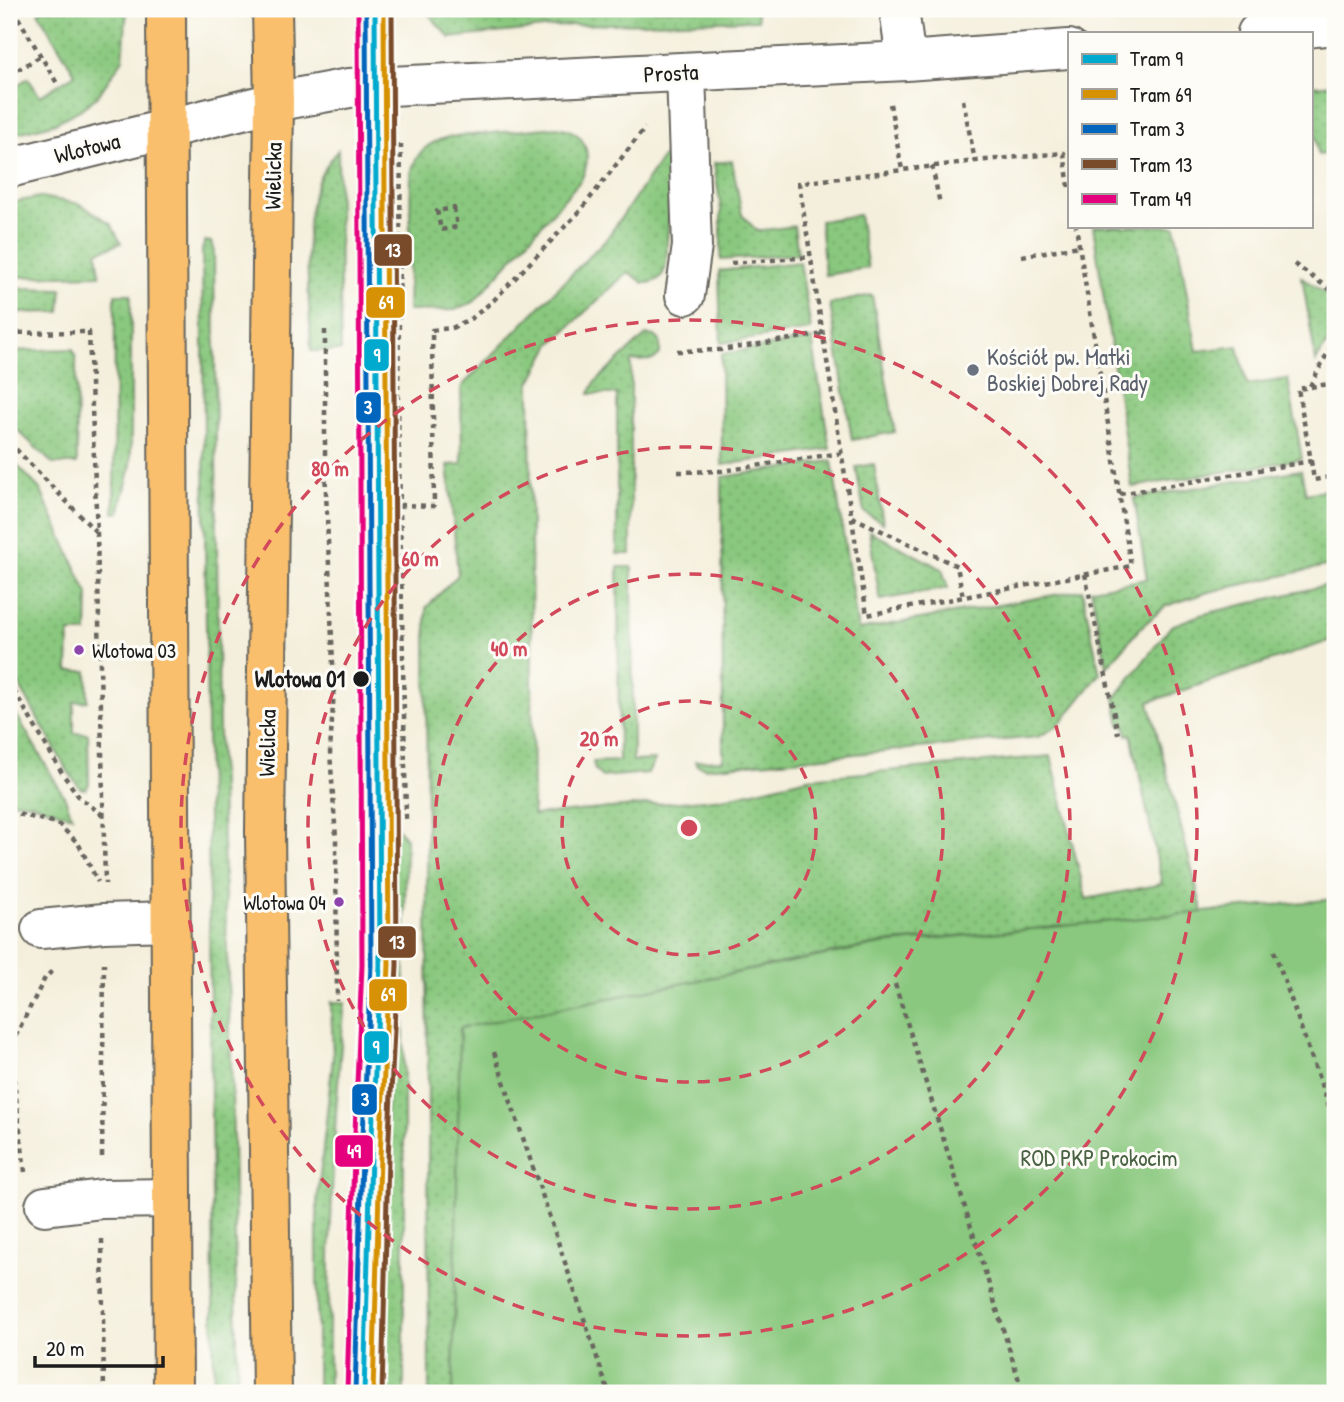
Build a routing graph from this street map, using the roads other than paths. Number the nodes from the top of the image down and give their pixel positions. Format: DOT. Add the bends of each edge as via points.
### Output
graph roads {
  1 [pos="166,9"];
  2 [pos="272,9"];
  3 [pos="899,9"];
  4 [pos="1335,25"];
  5 [pos="1267,32"];
  6 [pos="1068,49"];
  7 [pos="906,61"];
  8 [pos="686,73"];
  9 [pos="274,102"];
  10 [pos="166,128"];
  11 [pos="9,167"];
  12 [pos="688,281"];
  13 [pos="170,921"];
  14 [pos="41,929"];
  15 [pos="36,1195"];
  16 [pos="171,1198"];
  17 [pos="173,1393"];
  18 [pos="272,1393"];
  1 -- 10 [label="main road"];
  2 -- 9 [label="main road, Wielicka"];
  3 -- 7 [label="street"];
  4 -- 5 [label="street"];
  6 -- 7 [label="street, Prosta"];
  7 -- 8 [label="street, Prosta"];
  8 -- 9 [label="street, Prosta" via="349,88"];
  8 -- 12 [label="street" via="692,246"];
  9 -- 10 [label="street, Prosta"];
  9 -- 18 [label="main road, Wielicka" via="265,832"];
  10 -- 11 [label="street, Wlotowa"];
  10 -- 13 [label="main road"];
  13 -- 14 [label="street" via="105,911"];
  13 -- 16 [label="main road"];
  15 -- 16 [label="street"];
  16 -- 17 [label="main road"];
}
